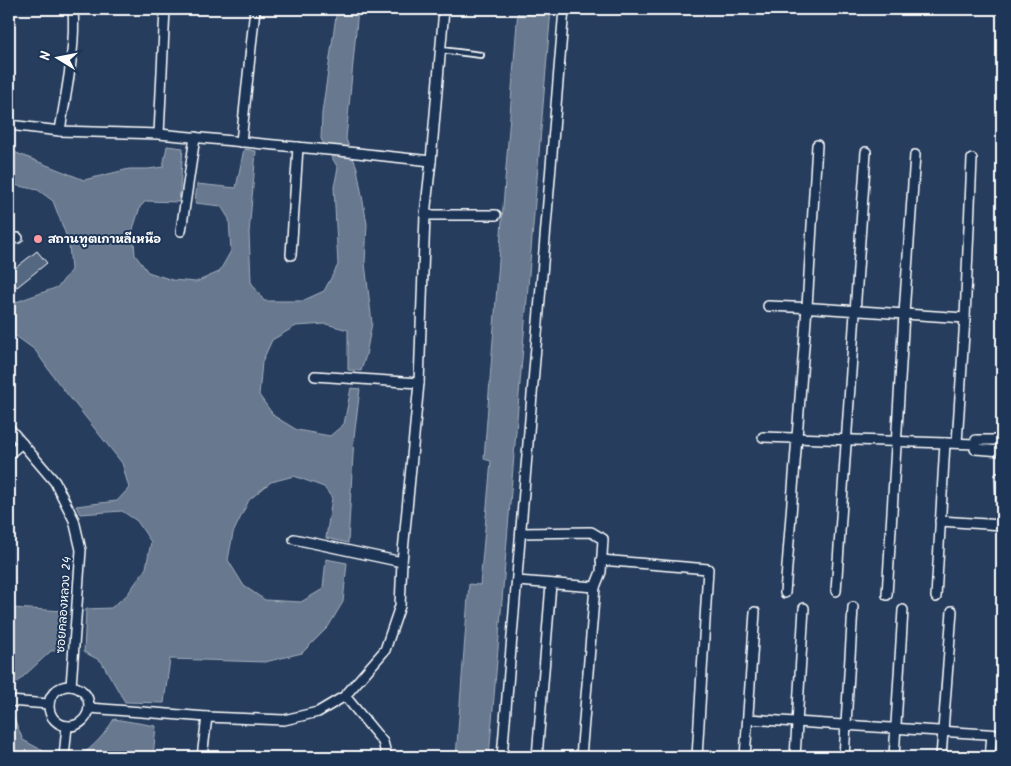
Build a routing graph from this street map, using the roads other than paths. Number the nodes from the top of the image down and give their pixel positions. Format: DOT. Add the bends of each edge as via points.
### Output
graph roads {
  1 [pos="73,9"];
  2 [pos="166,9"];
  3 [pos="255,9"];
  4 [pos="444,9"];
  5 [pos="564,9"];
  6 [pos="440,50"];
  7 [pos="482,55"];
  8 [pos="9,125"];
  9 [pos="60,131"];
  10 [pos="159,134"];
  11 [pos="195,137"];
  12 [pos="241,142"];
  13 [pos="817,146"];
  14 [pos="298,147"];
  15 [pos="866,152"];
  16 [pos="915,155"];
  17 [pos="972,159"];
  18 [pos="431,161"];
  19 [pos="425,215"];
  20 [pos="496,215"];
  21 [pos="181,231"];
  22 [pos="291,255"];
  23 [pos="768,306"];
  24 [pos="807,307"];
  25 [pos="856,311"];
  26 [pos="904,314"];
  27 [pos="965,318"];
  28 [pos="315,376"];
  29 [pos="419,384"];
  30 [pos="9,428"];
  31 [pos="763,437"];
  32 [pos="797,438"];
  33 [pos="847,440"];
  34 [pos="1002,440"];
  35 [pos="897,441"];
  36 [pos="22,443"];
  37 [pos="945,443"];
  38 [pos="956,444"];
  39 [pos="976,444"];
  40 [pos="1002,451"];
  41 [pos="9,454"];
  42 [pos="1000,477"];
  43 [pos="1002,519"];
  44 [pos="940,521"];
  45 [pos="1002,525"];
  46 [pos="521,533"];
  47 [pos="294,539"];
  48 [pos="601,560"];
  49 [pos="402,562"];
  50 [pos="517,581"];
  51 [pos="551,584"];
  52 [pos="595,587"];
  53 [pos="836,592"];
  54 [pos="785,593"];
  55 [pos="887,595"];
  56 [pos="936,597"];
  57 [pos="854,607"];
  58 [pos="804,608"];
  59 [pos="903,610"];
  60 [pos="952,611"];
  61 [pos="755,612"];
  62 [pos="71,686"];
  63 [pos="346,696"];
  64 [pos="9,701"];
  65 [pos="49,704"];
  66 [pos="89,708"];
  67 [pos="208,717"];
  68 [pos="748,719"];
  69 [pos="797,722"];
  70 [pos="67,726"];
  71 [pos="846,726"];
  72 [pos="896,729"];
  73 [pos="943,732"];
  74 [pos="992,734"];
  75 [pos="1002,735"];
  76 [pos="64,757"];
  77 [pos="202,757"];
  78 [pos="387,757"];
  79 [pos="502,757"];
  80 [pos="536,757"];
  81 [pos="581,757"];
  82 [pos="697,757"];
  83 [pos="745,757"];
  84 [pos="795,757"];
  85 [pos="844,757"];
  86 [pos="894,757"];
  87 [pos="941,757"];
  88 [pos="990,757"];
  1 -- 9 [label="street" via="71,55"];
  2 -- 10 [label="street"];
  3 -- 12 [label="street"];
  4 -- 6 [label="street"];
  5 -- 46 [label="street"];
  6 -- 7 [label="lane"];
  6 -- 18 [label="street"];
  8 -- 9 [label="street"];
  9 -- 10 [label="street"];
  10 -- 11 [label="street"];
  11 -- 12 [label="street"];
  11 -- 21 [label="street"];
  12 -- 14 [label="street"];
  13 -- 24 [label="street"];
  14 -- 18 [label="street"];
  14 -- 22 [label="street"];
  15 -- 25 [label="street"];
  16 -- 26 [label="street"];
  17 -- 27 [label="street"];
  18 -- 19 [label="street"];
  19 -- 20 [label="street"];
  19 -- 29 [label="street"];
  23 -- 24 [label="street"];
  24 -- 25 [label="street"];
  24 -- 32 [label="street"];
  25 -- 26 [label="street"];
  25 -- 33 [label="street"];
  26 -- 27 [label="street"];
  26 -- 35 [label="street"];
  27 -- 38 [label="street"];
  28 -- 29 [label="street"];
  29 -- 49 [label="street"];
  30 -- 36 [label="street, ซอยคลองหลวง 24"];
  31 -- 32 [label="street"];
  32 -- 33 [label="street"];
  32 -- 54 [label="street"];
  33 -- 35 [label="street"];
  33 -- 53 [label="street"];
  34 -- 39 [label="street" via="976,440"];
  35 -- 37 [label="street"];
  35 -- 55 [label="street"];
  36 -- 41 [label="street"];
  36 -- 62 [label="street, ซอยคลองหลวง 24" via="55,482 74,520 81,550"];
  37 -- 38 [label="street"];
  37 -- 44 [label="street"];
  38 -- 39 [label="street"];
  39 -- 40 [label="street" via="976,449"];
  42 -- 43 [label="street"];
  44 -- 45 [label="street"];
  44 -- 56 [label="street"];
  46 -- 48 [label="street" via="590,532 603,539"];
  46 -- 50 [label="street"];
  47 -- 49 [label="street"];
  48 -- 52 [label="street"];
  48 -- 82 [label="street" via="708,570"];
  49 -- 63 [label="street" via="400,606 385,650"];
  50 -- 51 [label="street"];
  50 -- 79 [label="street"];
  51 -- 52 [label="street"];
  51 -- 80 [label="street"];
  52 -- 81 [label="street"];
  57 -- 71 [label="street"];
  58 -- 69 [label="street"];
  59 -- 72 [label="street"];
  60 -- 73 [label="street"];
  61 -- 68 [label="street"];
  62 -- 65 [label="street" via="54,693"];
  62 -- 66 [label="street" via="82,691 89,701"];
  63 -- 67 [label="street" via="318,712 284,720"];
  63 -- 78 [label="street" via="383,742"];
  64 -- 65 [label="street"];
  65 -- 70 [label="street" via="56,721"];
  66 -- 67 [label="street"];
  66 -- 70 [label="street" via="79,724"];
  67 -- 77 [label="street"];
  68 -- 69 [label="street"];
  68 -- 83 [label="street"];
  69 -- 71 [label="street"];
  69 -- 84 [label="street"];
  70 -- 76 [label="street"];
  71 -- 72 [label="street"];
  71 -- 85 [label="street"];
  72 -- 73 [label="street"];
  72 -- 86 [label="street"];
  73 -- 74 [label="street"];
  73 -- 87 [label="street"];
  74 -- 75 [label="street"];
  74 -- 88 [label="street"];
}
